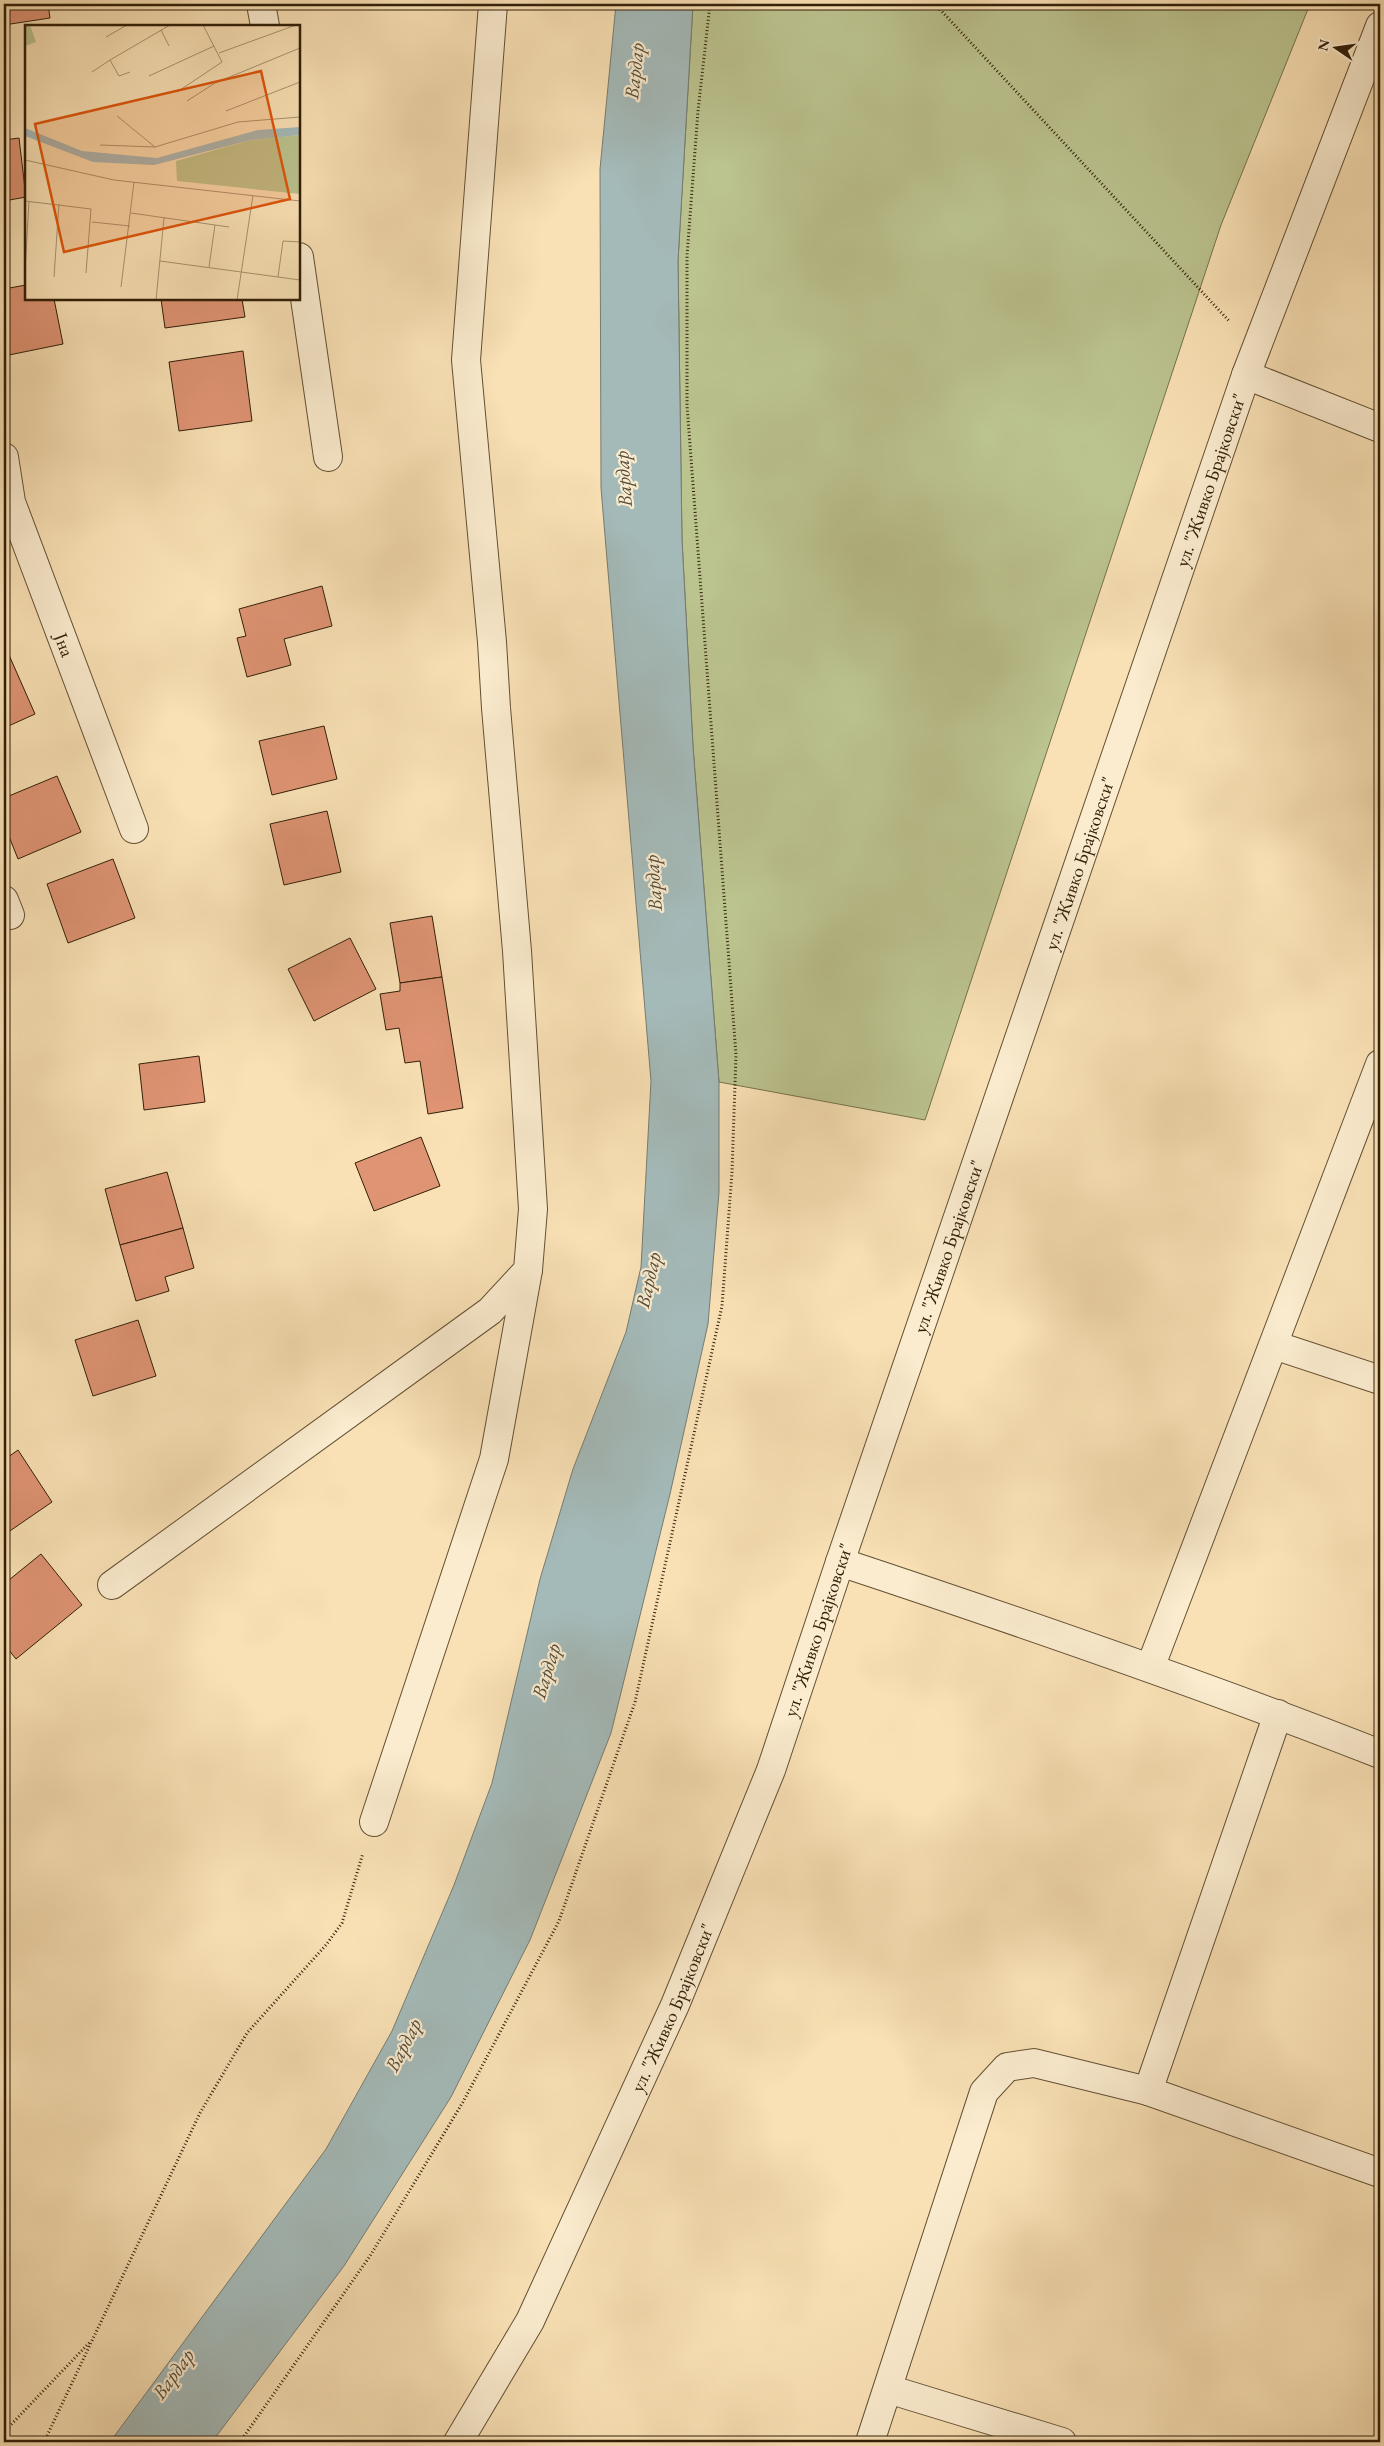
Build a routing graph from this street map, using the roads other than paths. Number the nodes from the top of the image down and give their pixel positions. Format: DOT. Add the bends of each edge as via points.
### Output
graph roads {
  1 [pos="261,4"];
  2 [pos="493,4"];
  3 [pos="265,25"];
  4 [pos="1380,26"];
  5 [pos="300,264"];
  6 [pos="1246,375"];
  7 [pos="1380,428"];
  8 [pos="4,457"];
  9 [pos="328,457"];
  10 [pos="134,829"];
  11 [pos="1380,1064"];
  12 [pos="528,1270"];
  13 [pos="1274,1345"];
  14 [pos="1380,1380"];
  15 [pos="840,1562"];
  16 [pos="112,1585"];
  17 [pos="1150,1668"];
  18 [pos="1278,1714"];
  19 [pos="1380,1754"];
  20 [pos="374,1822"];
  21 [pos="1148,2091"];
  22 [pos="1380,2173"];
  23 [pos="888,2389"];
  24 [pos="458,2442"];
  25 [pos="870,2442"];
  26 [pos="1062,2442"];
  1 -- 3 [label="street"];
  2 -- 12 [label="street" via="466,360 517,951 533,1208"];
  4 -- 6 [label="street, ул. \"Живко Брајковски\""];
  5 -- 9 [label="street"];
  6 -- 7 [label="street"];
  6 -- 15 [label="street, ул. \"Живко Брајковски\""];
  8 -- 10 [label="street, Јна" via="11,502"];
  11 -- 13 [label="street"];
  12 -- 16 [label="street" via="490,1311"];
  12 -- 20 [label="street" via="494,1459"];
  13 -- 14 [label="street"];
  13 -- 17 [label="street"];
  15 -- 17 [label="street"];
  15 -- 24 [label="street, ул. \"Живко Брајковски\"" via="771,1770 675,2005 530,2321"];
  17 -- 18 [label="street"];
  18 -- 19 [label="street"];
  18 -- 21 [label="street"];
  21 -- 22 [label="street"];
  21 -- 23 [label="street" via="1034,2064 1006,2067 984,2092"];
  23 -- 25 [label="street"];
  23 -- 26 [label="street"];
}
